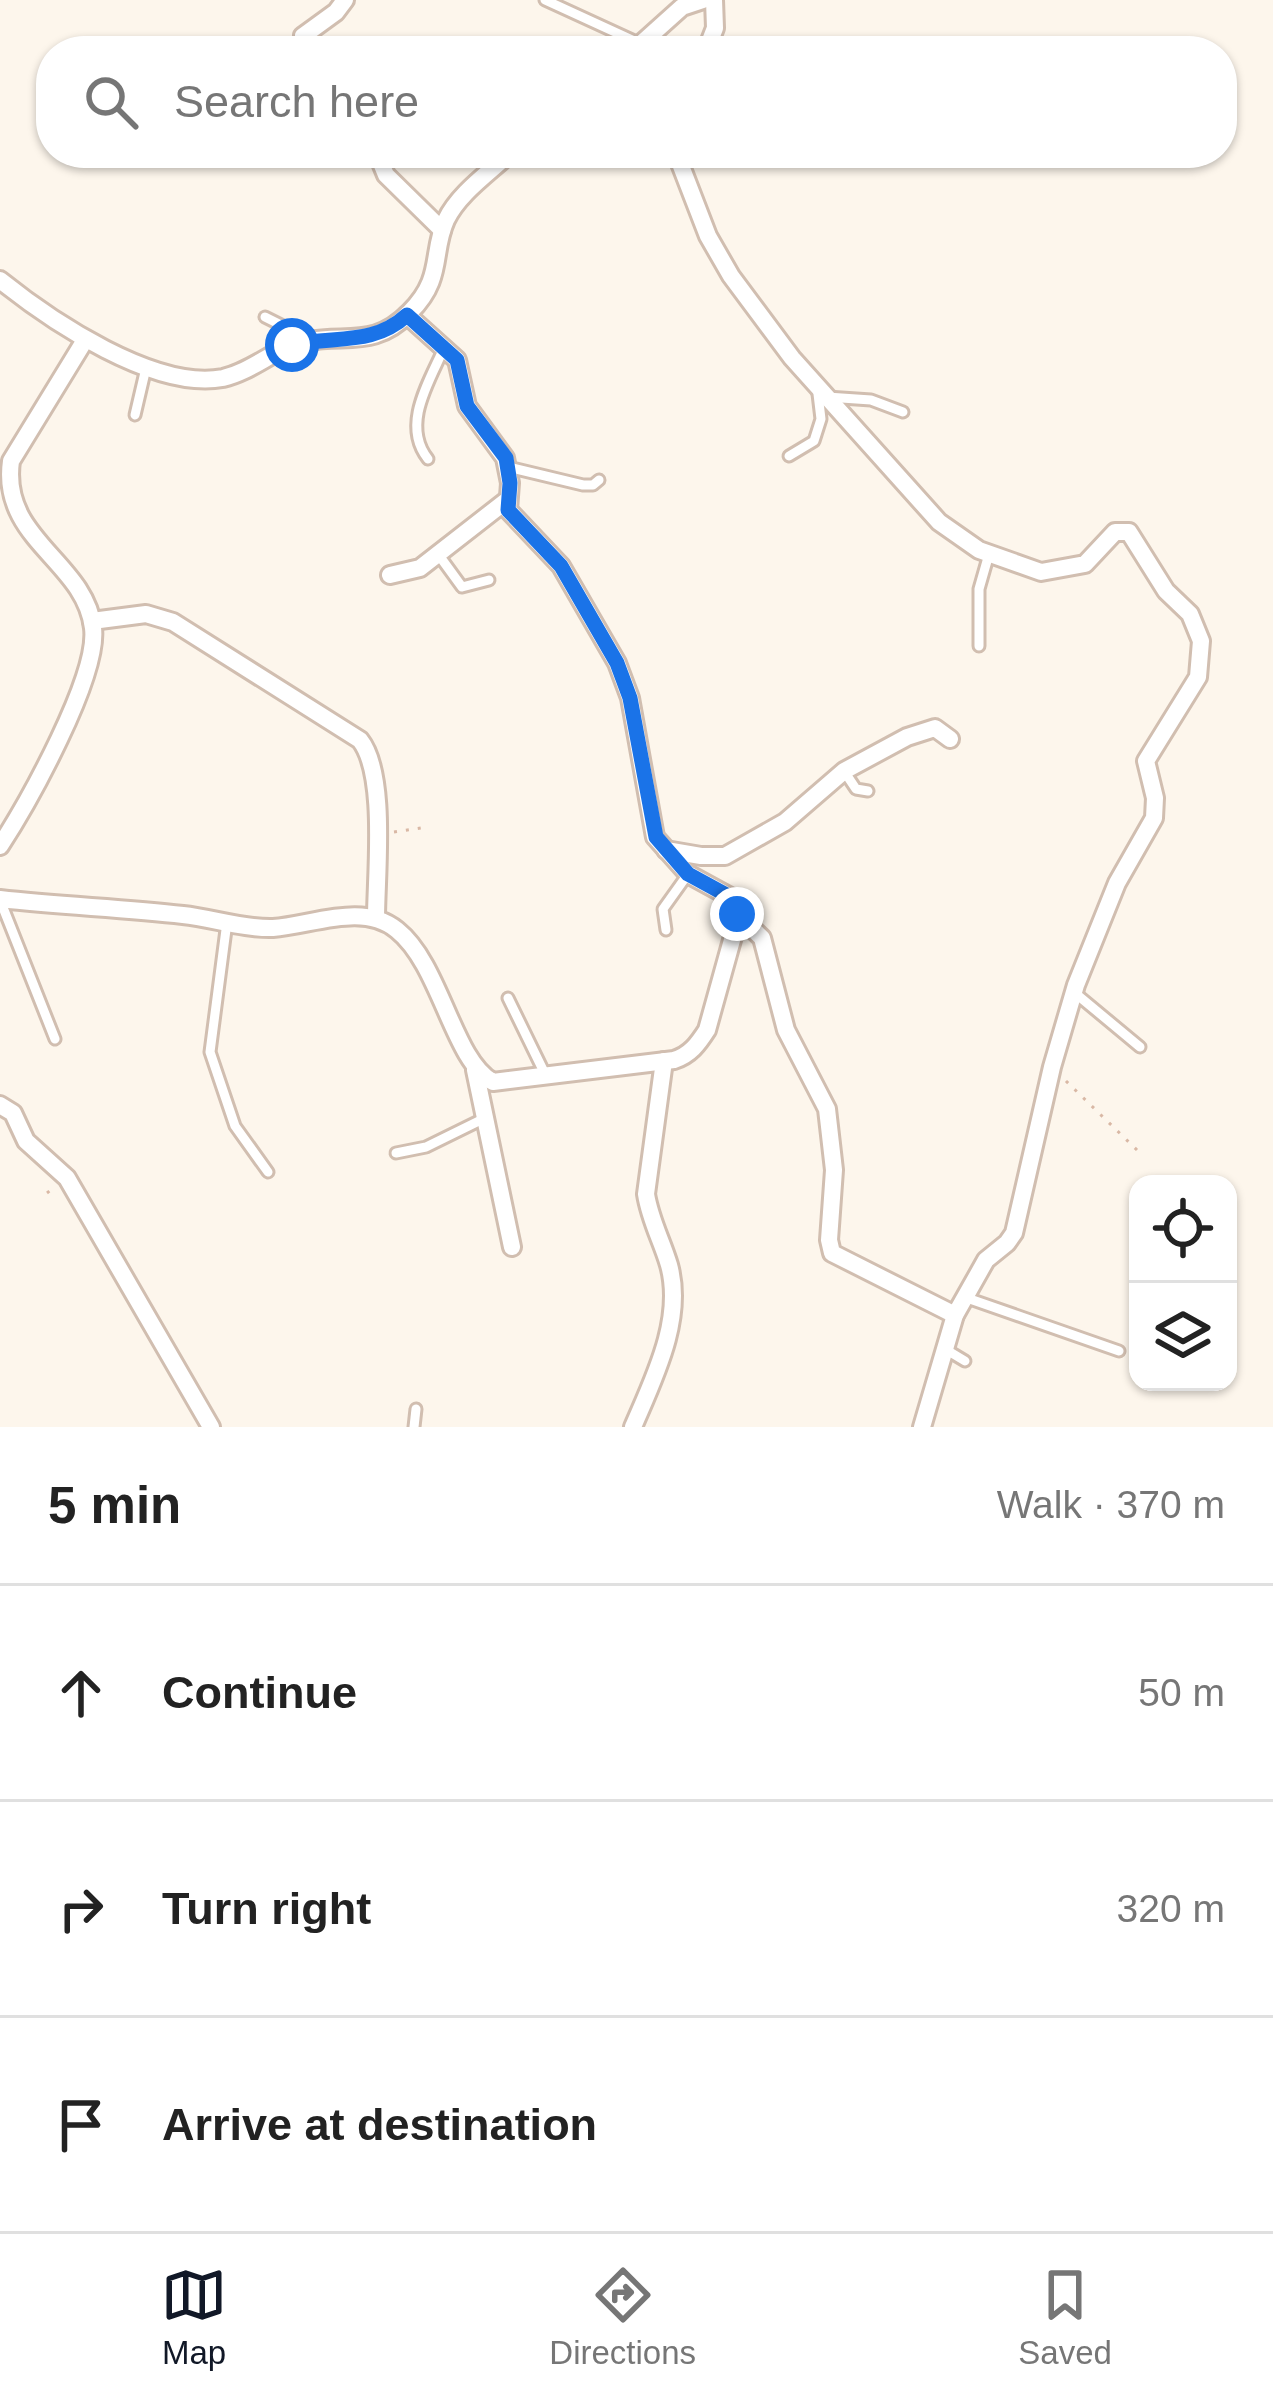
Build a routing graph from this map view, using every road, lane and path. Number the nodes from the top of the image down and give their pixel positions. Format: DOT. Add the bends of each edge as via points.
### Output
graph roads {
  1 [pos="345,0"];
  2 [pos="545,0"];
  3 [pos="703,0"];
  4 [pos="714,0"];
  5 [pos="303,36"];
  6 [pos="614,36"];
  7 [pos="650,36"];
  8 [pos="712,36"];
  9 [pos="383,168"];
  10 [pos="494,168"];
  11 [pos="682,168"];
  12 [pos="442,230"];
  13 [pos="0,280"];
  14 [pos="407,315"];
  15 [pos="265,317"];
  16 [pos="85,340"];
  17 [pos="312,340"];
  18 [pos="445,346"];
  19 [pos="147,365"];
  20 [pos="822,392"];
  21 [pos="903,412"];
  22 [pos="135,415"];
  23 [pos="788,456"];
  24 [pos="428,459"];
  25 [pos="508,467"];
  26 [pos="599,480"];
  27 [pos="506,501"];
  28 [pos="439,554"];
  29 [pos="989,554"];
  30 [pos="390,575"];
  31 [pos="489,580"];
  32 [pos="92,621"];
  33 [pos="979,646"];
  34 [pos="950,740"];
  35 [pos="844,771"];
  36 [pos="868,791"];
  37 [pos="428,826"];
  38 [pos="375,834"];
  39 [pos="0,846"];
  40 [pos="665,850"];
  41 [pos="688,874"];
  42 [pos="0,899"];
  43 [pos="737,914"];
  44 [pos="376,918"];
  45 [pos="227,922"];
  46 [pos="666,930"];
  47 [pos="1074,992"];
  48 [pos="508,998"];
  49 [pos="55,1039"];
  50 [pos="1140,1047"];
  51 [pos="664,1061"];
  52 [pos="1052,1067"];
  53 [pos="475,1069"];
  54 [pos="546,1076"];
  55 [pos="0,1105"];
  56 [pos="485,1118"];
  57 [pos="1138,1151"];
  58 [pos="396,1153"];
  59 [pos="268,1172"];
  60 [pos="512,1247"];
  61 [pos="967,1298"];
  62 [pos="955,1315"];
  63 [pos="945,1349"];
  64 [pos="1119,1351"];
  65 [pos="965,1361"];
  66 [pos="416,1409"];
  67 [pos="211,1427"];
  68 [pos="414,1427"];
  69 [pos="633,1427"];
  70 [pos="922,1427"];
  1 -- 5 [label="street"];
  2 -- 6 [label="lane"];
  3 -- 7 [label="street" via="682,7"];
  4 -- 8 [label="street"];
  9 -- 12 [label="street"];
  10 -- 12 [label="street" via="456,204"];
  11 -- 20 [label="street" via="731,276"];
  12 -- 14 [label="street" via="437,268"];
  13 -- 16 [label="street"];
  14 -- 17 [label="street" via="360,340"];
  14 -- 18 [label="street"];
  15 -- 17 [label="lane"];
  16 -- 19 [label="street"];
  16 -- 32 [label="street" via="8,477 14,510 78,590"];
  17 -- 19 [label="street" via="207,380"];
  18 -- 24 [label="lane" via="420,403 416,439"];
  18 -- 25 [label="street" via="461,371 467,406"];
  19 -- 22 [label="lane"];
  20 -- 21 [label="lane"];
  20 -- 23 [label="lane" via="814,441"];
  20 -- 29 [label="street" via="939,522"];
  25 -- 26 [label="lane" via="583,485"];
  25 -- 27 [label="street"];
  27 -- 28 [label="street"];
  27 -- 40 [label="street" via="513,520 561,566 617,663"];
  28 -- 30 [label="street"];
  28 -- 31 [label="lane" via="462,586"];
  29 -- 33 [label="lane" via="979,589"];
  29 -- 47 [label="street" via="1058,571 1085,563 1114,532 1129,532 1201,641 1198,677 1146,761 1154,818 1117,883"];
  32 -- 38 [label="street" via="146,614 173,622 354,734 368,754"];
  32 -- 39 [label="street" via="85,679"];
  34 -- 35 [label="street" via="927,728"];
  35 -- 36 [label="lane" via="856,789"];
  35 -- 40 [label="street" via="785,822 725,856"];
  37 -- 38 [label="path"];
  38 -- 44 [label="street"];
  40 -- 41 [label="street"];
  41 -- 43 [label="street" via="732,898"];
  41 -- 46 [label="lane" via="663,909"];
  42 -- 45 [label="street"];
  42 -- 49 [label="lane"];
  43 -- 51 [label="street" via="706,1030 684,1057"];
  43 -- 62 [label="street" via="762,938 786,1030 824,1100 842,1178 832,1253"];
  44 -- 45 [label="street" via="271,928"];
  44 -- 53 [label="street" via="401,933 438,986"];
  45 -- 59 [label="lane" via="210,1052 235,1126"];
  47 -- 50 [label="lane"];
  47 -- 52 [label="street"];
  48 -- 54 [label="lane"];
  51 -- 54 [label="street"];
  51 -- 69 [label="street" via="646,1194 669,1267 672,1323"];
  52 -- 57 [label="path"];
  52 -- 61 [label="street" via="1014,1233 986,1260"];
  53 -- 54 [label="street" via="493,1082"];
  53 -- 56 [label="street"];
  55 -- 67 [label="street" via="67,1178"];
  56 -- 58 [label="lane"];
  56 -- 60 [label="street"];
  61 -- 62 [label="street"];
  61 -- 64 [label="lane"];
  62 -- 63 [label="street"];
  63 -- 65 [label="lane"];
  63 -- 70 [label="street"];
  66 -- 68 [label="lane"];
}
